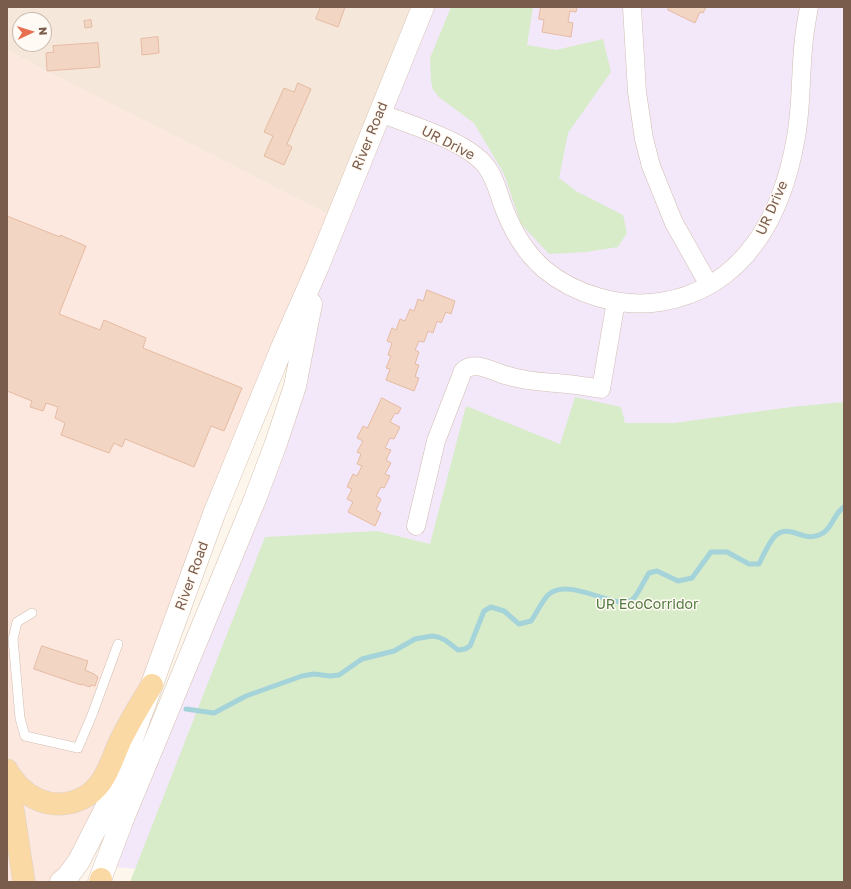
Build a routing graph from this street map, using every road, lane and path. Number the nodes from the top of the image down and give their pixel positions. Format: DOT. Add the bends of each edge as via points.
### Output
graph roads {
  1 [pos="423,7"];
  2 [pos="632,7"];
  3 [pos="809,7"];
  4 [pos="380,113"];
  5 [pos="318,266"];
  6 [pos="709,285"];
  7 [pos="616,301"];
  8 [pos="255,499"];
  9 [pos="214,514"];
  10 [pos="416,526"];
  11 [pos="32,613"];
  12 [pos="118,644"];
  13 [pos="152,684"];
  14 [pos="7,771"];
  15 [pos="100,881"];
  16 [pos="24,882"];
  17 [pos="61,882"];
  1 -- 4 [label="main road, River Road"];
  2 -- 6 [label="street" via="638,106 651,166 674,222"];
  3 -- 6 [label="street, UR Drive" via="804,38 797,137 788,173 773,214 762,235 734,268"];
  4 -- 5 [label="main road, River Road"];
  4 -- 7 [label="street, UR Drive" via="471,152 489,170 509,223 531,257 562,281 596,296"];
  5 -- 8 [label="main road, River Road" via="295,386"];
  5 -- 9 [label="main road, River Road"];
  6 -- 7 [label="street, UR Drive" via="674,300 647,303"];
  7 -- 10 [label="street" via="601,389 534,381 477,366 466,367 436,441"];
  8 -- 9 [label="main road" via="231,516 222,518"];
  8 -- 15 [label="main road, River Road" via="122,821"];
  9 -- 13 [label="main road, River Road"];
  11 -- 12 [label="lane" via="18,622 13,639 20,718 25,736 78,748"];
  13 -- 14 [label="main road" via="122,736 102,781 93,792 77,802 63,804 38,800 21,788"];
  13 -- 17 [label="main road, River Road" via="109,802 79,861"];
  14 -- 16 [label="main road"];
}
